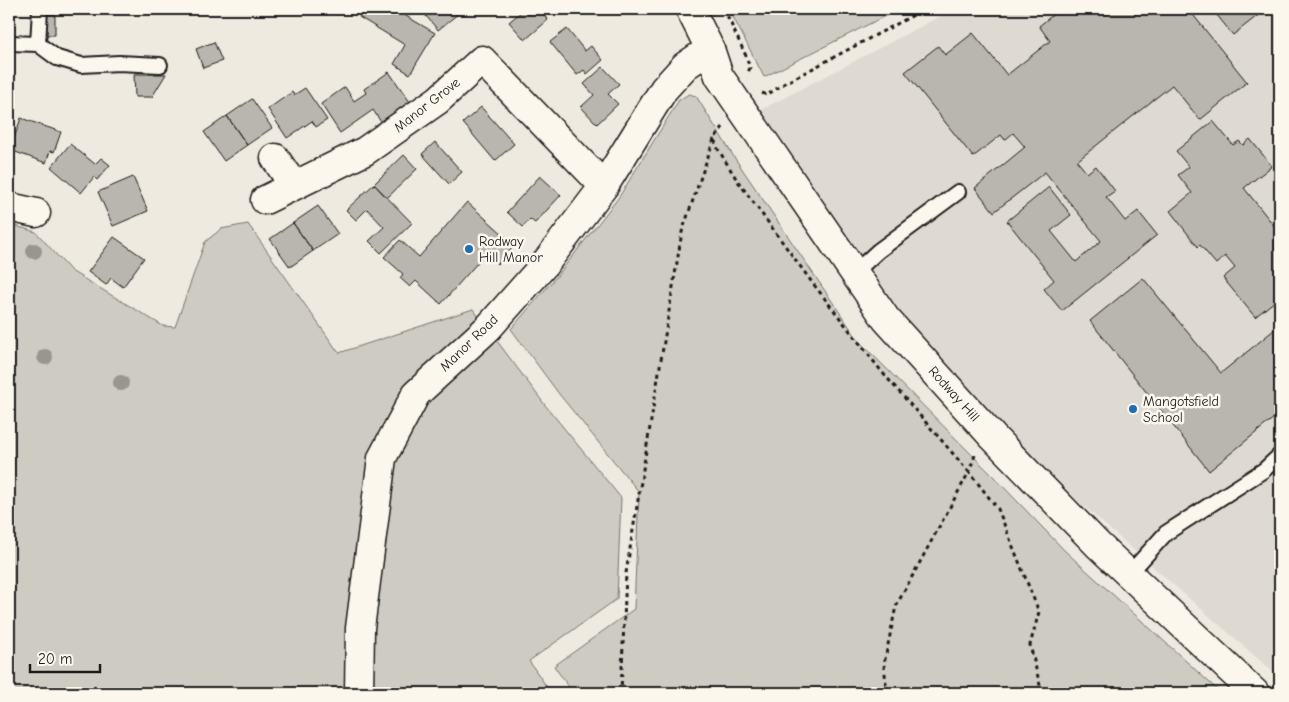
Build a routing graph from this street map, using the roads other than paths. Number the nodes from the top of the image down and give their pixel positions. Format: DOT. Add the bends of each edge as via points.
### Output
graph roads {
  1 [pos="40,9"];
  2 [pos="690,9"];
  3 [pos="9,43"];
  4 [pos="38,44"];
  5 [pos="710,49"];
  6 [pos="160,65"];
  7 [pos="275,158"];
  8 [pos="294,186"];
  9 [pos="604,186"];
  10 [pos="958,192"];
  11 [pos="265,200"];
  12 [pos="9,207"];
  13 [pos="36,213"];
  14 [pos="854,273"];
  15 [pos="1280,455"];
  16 [pos="1129,574"];
  17 [pos="359,693"];
  18 [pos="1255,693"];
  1 -- 4 [label="lane"];
  2 -- 5 [label="street, Rodway Hill"];
  3 -- 4 [label="lane"];
  4 -- 6 [label="lane" via="57,58 81,65"];
  5 -- 9 [label="street, Manor Road" via="686,66 664,89"];
  5 -- 14 [label="street, Rodway Hill" via="719,76"];
  7 -- 8 [label="street"];
  8 -- 9 [label="street, Manor Grove" via="365,151 438,100 482,60"];
  8 -- 11 [label="street, Manor Grove"];
  9 -- 17 [label="street, Manor Road" via="544,265 488,328 416,394 382,458 360,628"];
  10 -- 14 [label="lane" via="878,251"];
  12 -- 13 [label="street"];
  14 -- 16 [label="street, Rodway Hill" via="886,319 993,437"];
  15 -- 16 [label="lane" via="1264,470 1166,533"];
  16 -- 18 [label="street, Rodway Hill"];
}
